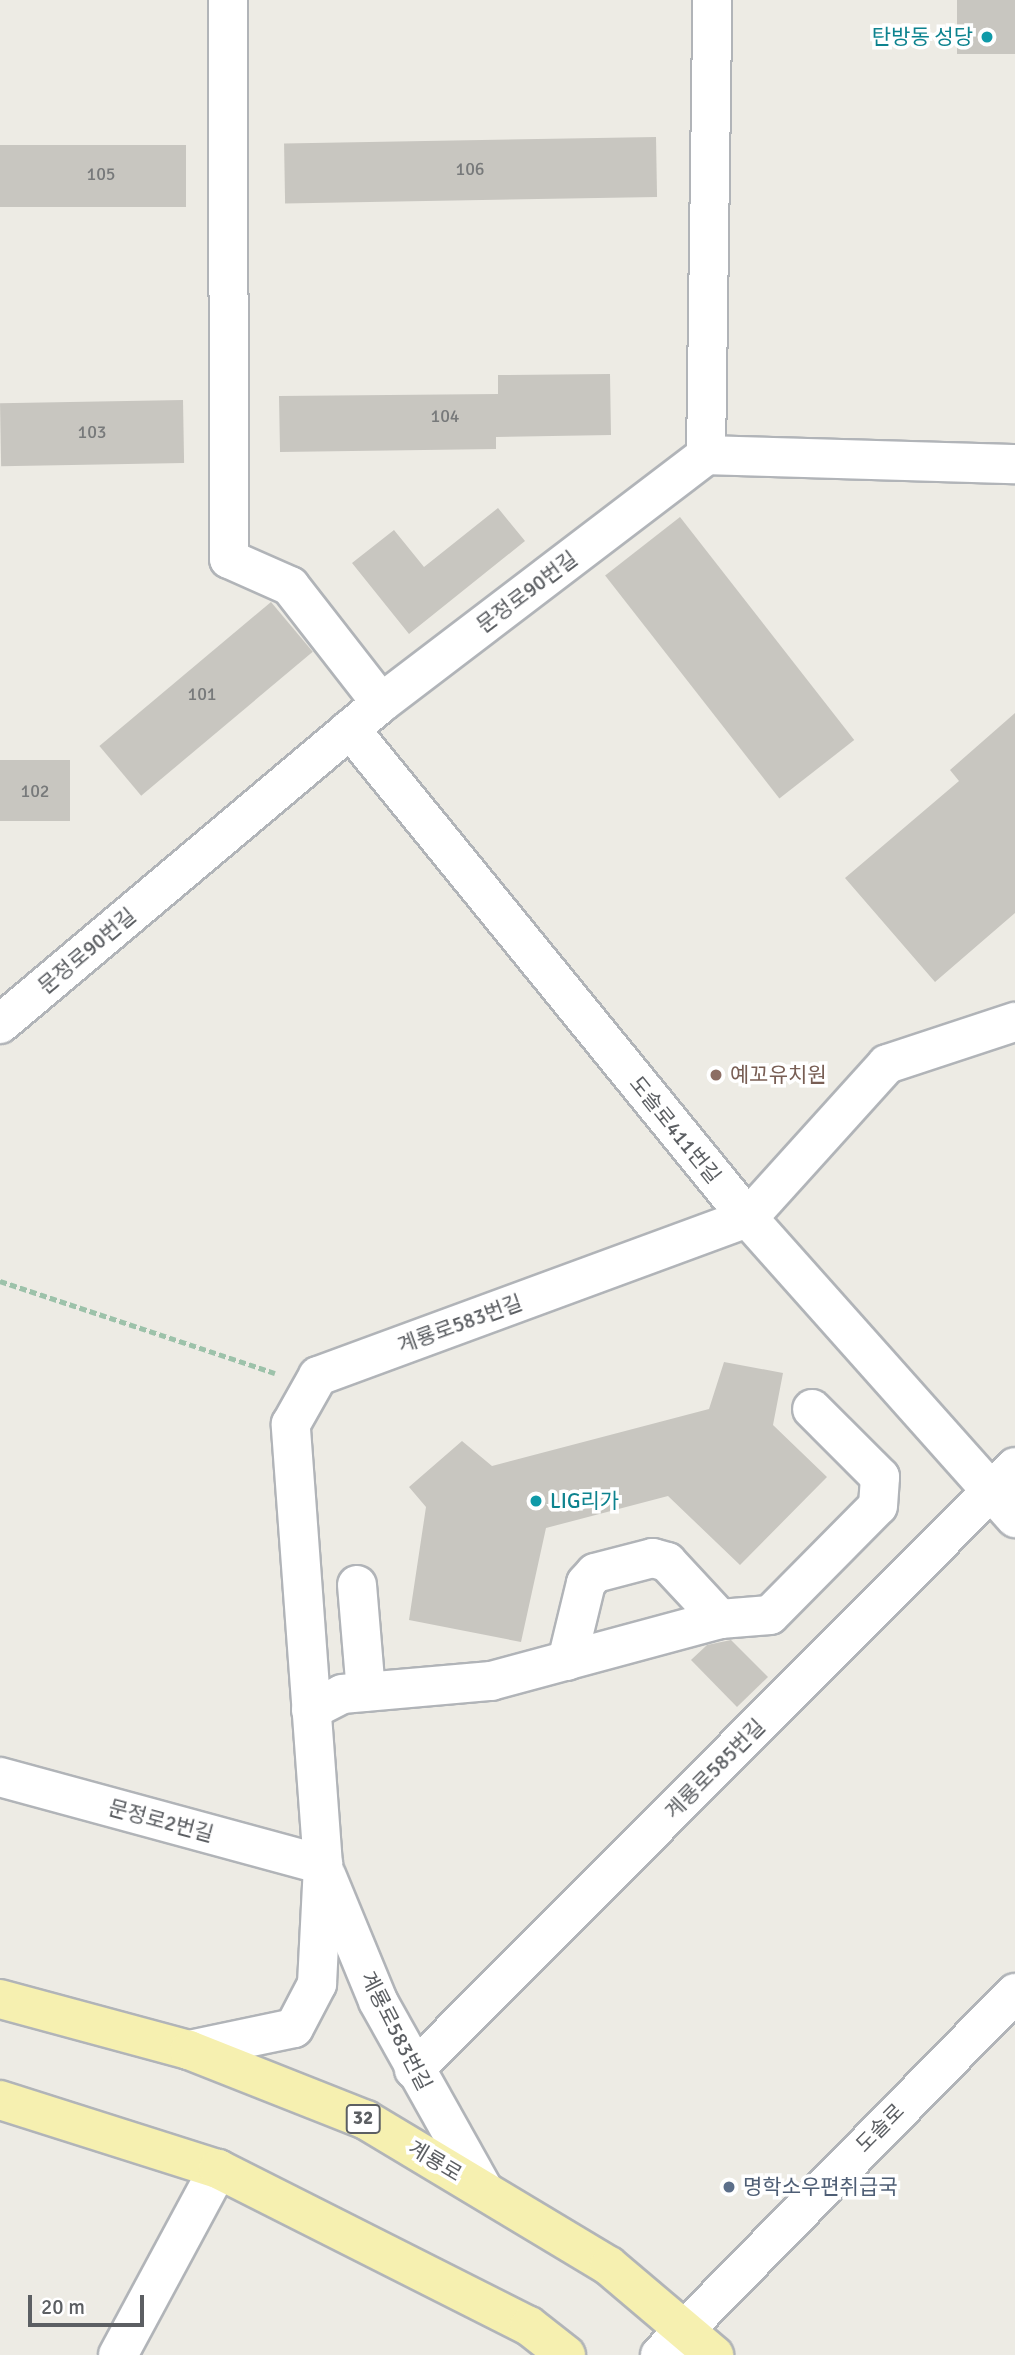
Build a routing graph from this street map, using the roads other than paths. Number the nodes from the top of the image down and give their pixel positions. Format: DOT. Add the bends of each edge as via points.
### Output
graph roads {
  1 [pos="228,0"];
  2 [pos="712,0"];
  3 [pos="706,455"];
  4 [pos="1015,464"];
  5 [pos="381,703"];
  6 [pos="350,729"];
  7 [pos="1015,1022"];
  8 [pos="0,1024"];
  9 [pos="748,1218"];
  10 [pos="812,1409"];
  11 [pos="1007,1493"];
  12 [pos="357,1585"];
  13 [pos="720,1619"];
  14 [pos="567,1661"];
  15 [pos="366,1692"];
  16 [pos="311,1710"];
  17 [pos="0,1777"];
  18 [pos="323,1865"];
  19 [pos="1015,1993"];
  20 [pos="0,1998"];
  21 [pos="189,2050"];
  22 [pos="414,2070"];
  23 [pos="0,2100"];
  24 [pos="218,2169"];
  25 [pos="483,2189"];
  26 [pos="684,2326"];
  27 [pos="118,2355"];
  28 [pos="566,2355"];
  29 [pos="660,2355"];
  30 [pos="714,2355"];
  1 -- 5 [label="street" via="229,559 290,586"];
  2 -- 3 [label="street"];
  3 -- 4 [label="street"];
  3 -- 5 [label="street, 문정로90번길"];
  5 -- 6 [label="street, 문정로90번길"];
  6 -- 8 [label="street, 문정로90번길"];
  6 -- 9 [label="street, 도솔로411번길"];
  7 -- 9 [label="street, 계룡로583번길" via="887,1064"];
  9 -- 11 [label="street, 도솔로411번길"];
  9 -- 16 [label="street, 계룡로583번길" via="318,1376 291,1424"];
  10 -- 13 [label="street" via="880,1477 878,1506 769,1615"];
  11 -- 22 [label="street, 계룡로585번길"];
  12 -- 15 [label="street"];
  13 -- 14 [label="street"];
  13 -- 14 [label="street" via="667,1562 653,1558 595,1573 586,1583"];
  14 -- 15 [label="street" via="491,1681"];
  15 -- 16 [label="street" via="342,1694"];
  16 -- 18 [label="street, 계룡로583번길"];
  17 -- 18 [label="street, 문정로2번길"];
  18 -- 21 [label="street, 계룡로583번길" via="310,2007 294,2028"];
  18 -- 22 [label="street, 계룡로583번길" via="377,2001"];
  19 -- 26 [label="street, 도솔로"];
  20 -- 21 [label="main road, 계룡로 / 32"];
  21 -- 25 [label="main road, 계룡로 / 32" via="366,2120"];
  22 -- 25 [label="street, 계룡로583번길"];
  23 -- 24 [label="main road"];
  24 -- 27 [label="street"];
  24 -- 28 [label="main road" via="529,2326"];
  25 -- 26 [label="main road, 계룡로 / 32" via="609,2266"];
  26 -- 29 [label="street, 도솔로"];
  26 -- 30 [label="main road, 계룡로 / 32"];
}
